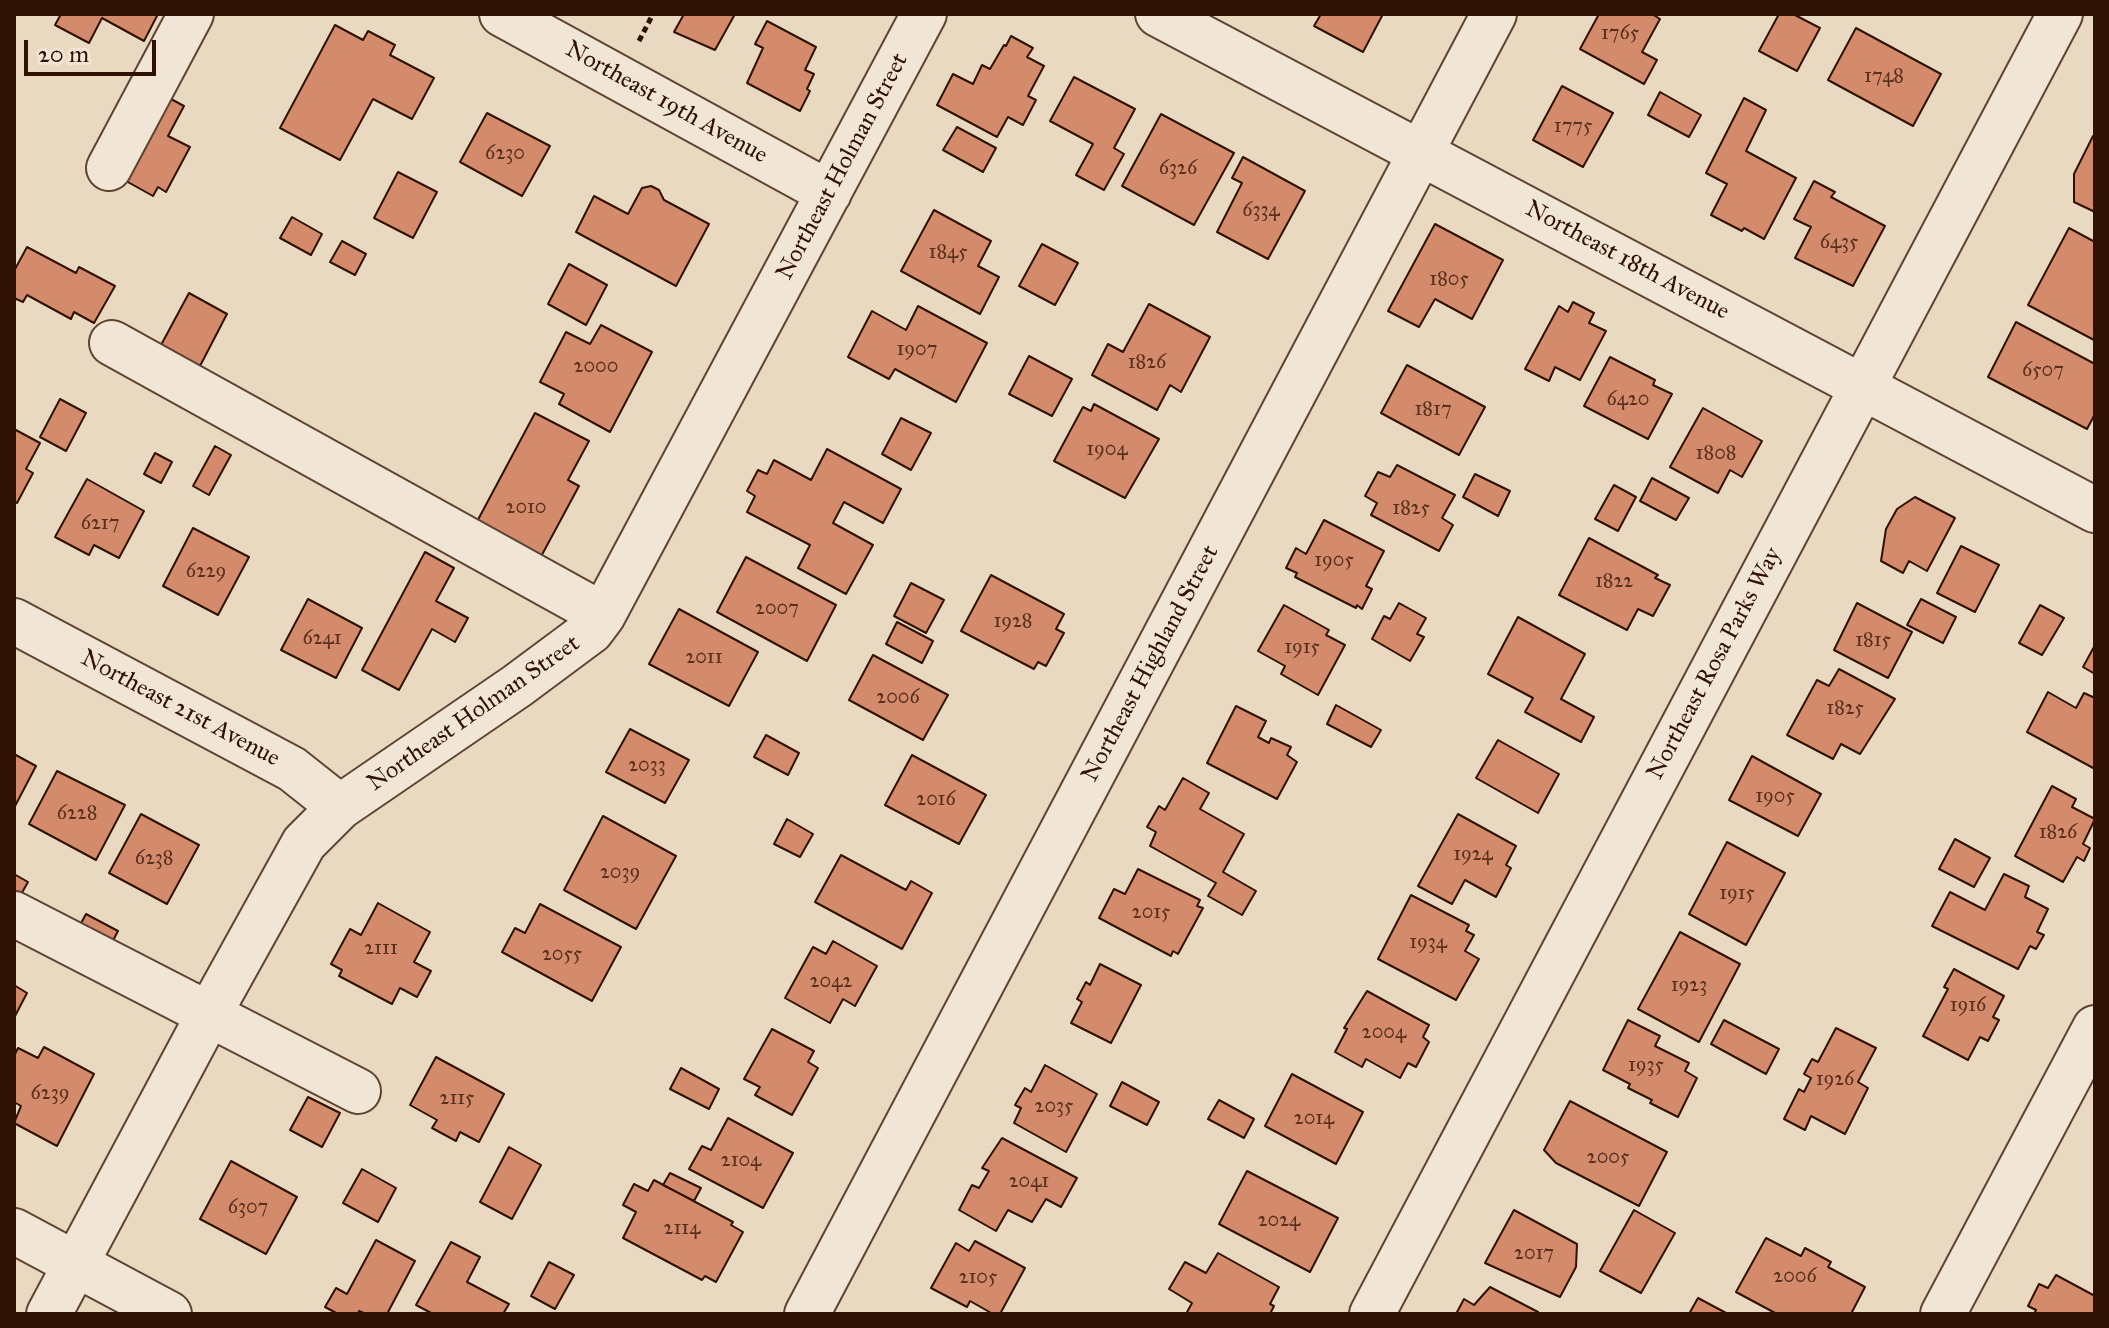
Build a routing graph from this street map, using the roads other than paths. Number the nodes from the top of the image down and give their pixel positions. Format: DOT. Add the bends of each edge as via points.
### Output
graph roads {
  1 [pos="191,14"];
  2 [pos="502,14"];
  3 [pos="924,14"];
  4 [pos="1158,14"];
  5 [pos="1494,14"];
  6 [pos="2060,14"];
  7 [pos="1421,152"];
  8 [pos="109,168"];
  9 [pos="829,193"];
  10 [pos="112,343"];
  11 [pos="1862,385"];
  12 [pos="2095,510"];
  13 [pos="603,615"];
  14 [pos="14,621"];
  15 [pos="340,807"];
  16 [pos="14,914"];
  17 [pos="208,1016"];
  18 [pos="2095,1028"];
  19 [pos="358,1091"];
  20 [pos="14,1231"];
  21 [pos="75,1264"];
  22 [pos="49,1314"];
  23 [pos="169,1314"];
  24 [pos="807,1314"];
  25 [pos="1372,1314"];
  26 [pos="1943,1314"];
  1 -- 8 [label="street"];
  2 -- 9 [label="street, Northeast 19th Avenue"];
  3 -- 9 [label="street, Northeast Holman Street"];
  4 -- 7 [label="street, Northeast 18th Avenue"];
  5 -- 7 [label="street, Northeast Highland Street"];
  6 -- 11 [label="street, Northeast Rosa Parks Way"];
  7 -- 11 [label="street, Northeast 18th Avenue"];
  7 -- 24 [label="street, Northeast Highland Street"];
  9 -- 13 [label="street, Northeast Holman Street"];
  10 -- 13 [label="street"];
  11 -- 12 [label="street, Northeast 18th Avenue"];
  11 -- 25 [label="street, Northeast Rosa Parks Way"];
  13 -- 15 [label="street, Northeast Holman Street" via="591,631 517,686"];
  14 -- 15 [label="street, Northeast 21st Avenue" via="292,769"];
  15 -- 17 [label="street, Northeast Holman Street" via="304,843"];
  16 -- 17 [label="street"];
  17 -- 19 [label="street"];
  17 -- 21 [label="street, Northeast Holman Street"];
  18 -- 26 [label="street"];
  20 -- 21 [label="street"];
  21 -- 22 [label="street, Northeast Holman Street"];
  21 -- 23 [label="street"];
}
